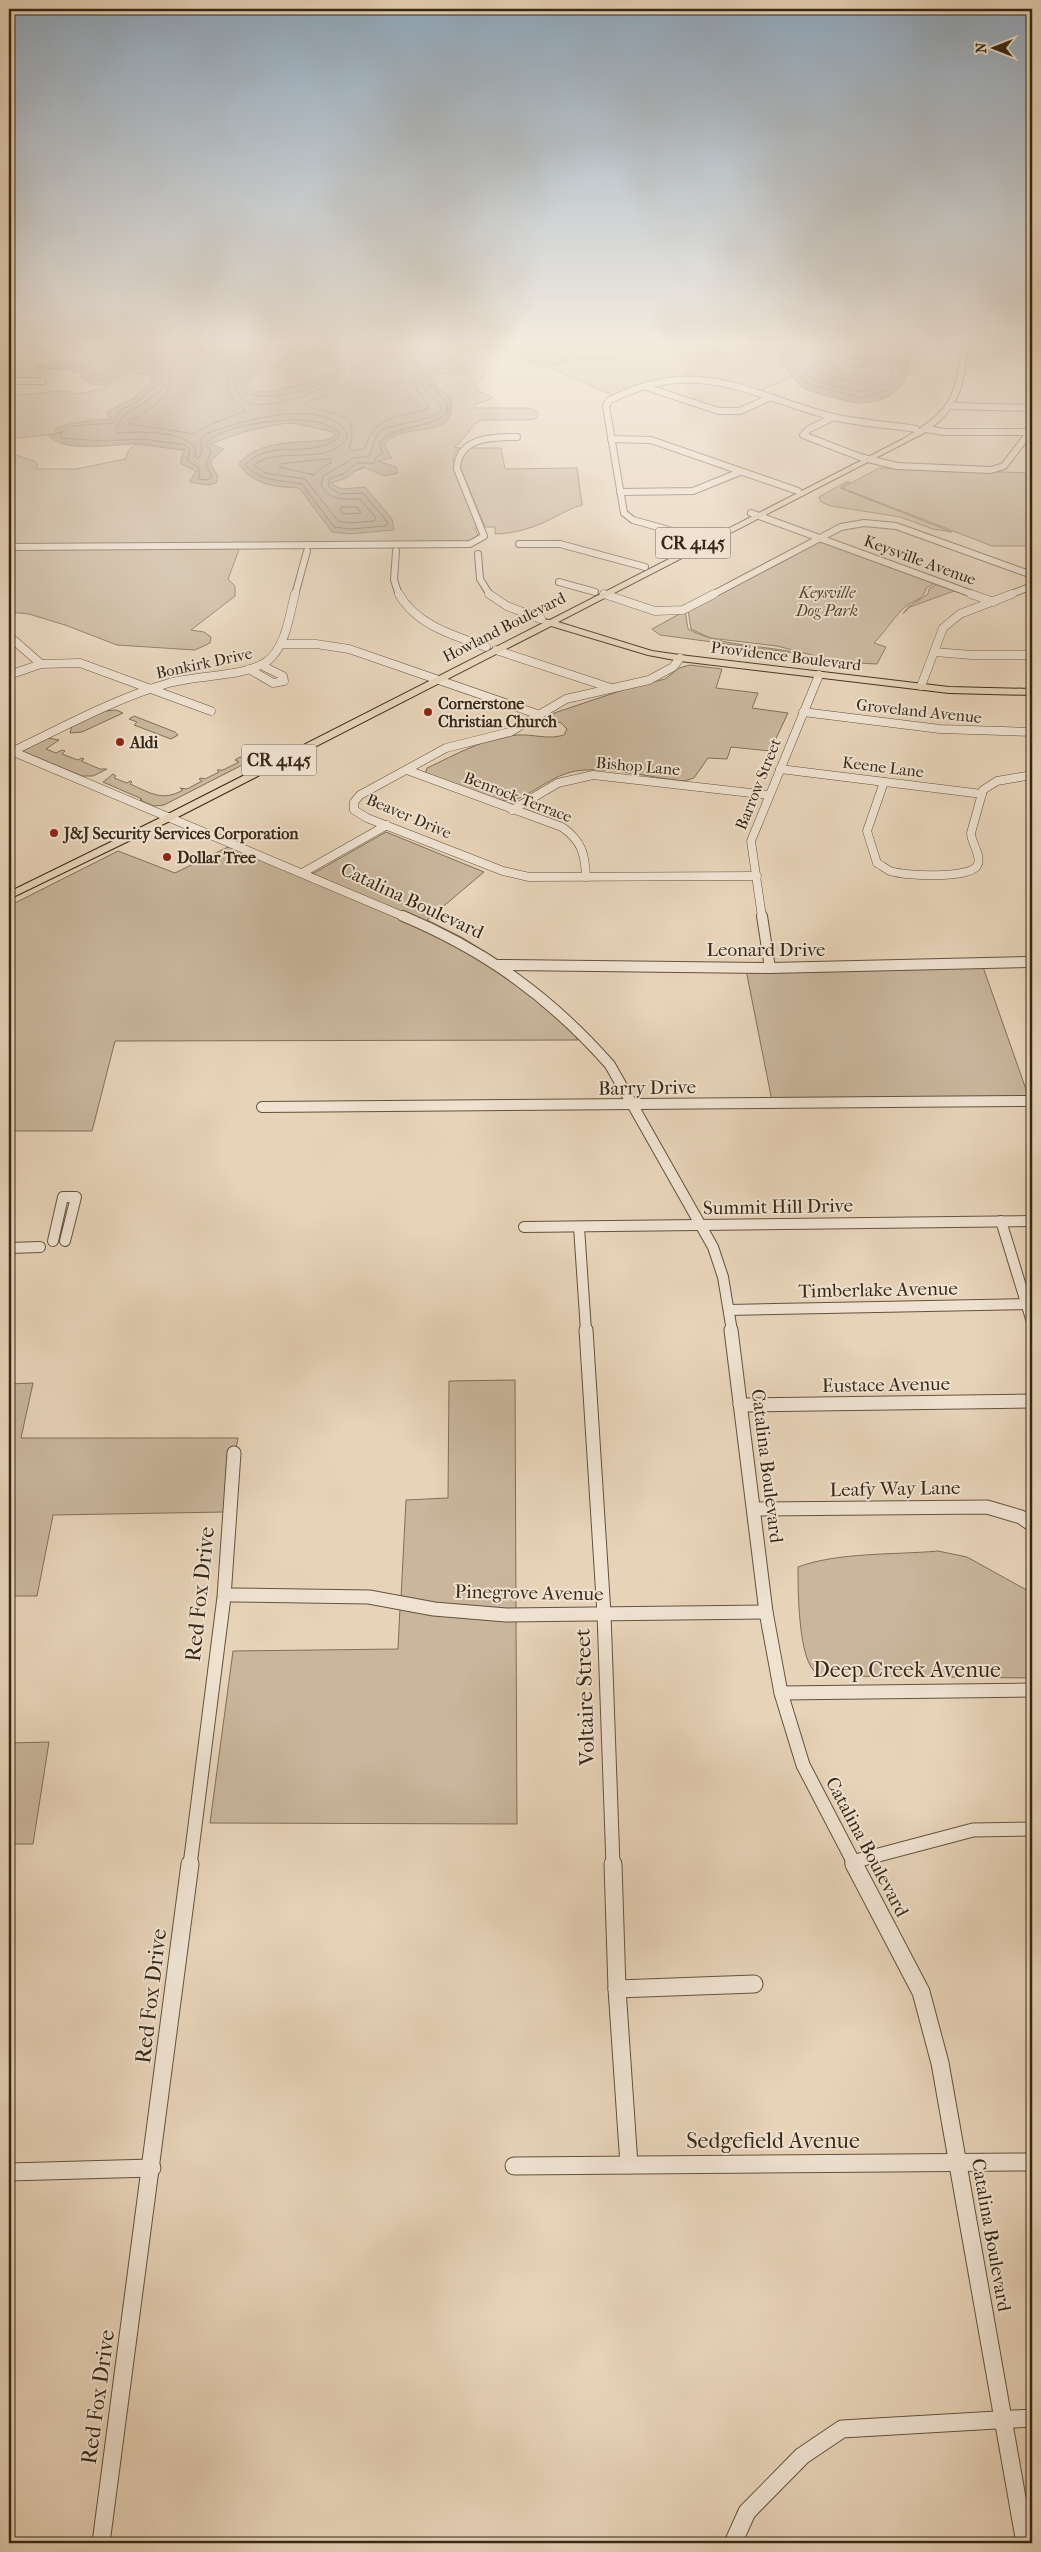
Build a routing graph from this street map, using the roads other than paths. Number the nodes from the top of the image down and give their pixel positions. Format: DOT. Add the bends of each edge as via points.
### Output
graph roads {
  1 [pos="457,464"];
  2 [pos="615,464"];
  3 [pos="718,464"];
  4 [pos="855,464"];
  5 [pos="856,464"];
  6 [pos="889,464"];
  7 [pos="1006,464"];
  8 [pos="740,472"];
  9 [pos="798,491"];
  10 [pos="620,492"];
  11 [pos="755,515"];
  12 [pos="819,538"];
  13 [pos="700,539"];
  14 [pos="519,544"];
  15 [pos="9,547"];
  16 [pos="307,551"];
  17 [pos="396,551"];
  18 [pos="478,554"];
  19 [pos="645,567"];
  20 [pos="1032,575"];
  21 [pos="559,582"];
  22 [pos="1032,586"];
  23 [pos="599,593"];
  24 [pos="994,602"];
  25 [pos="545,621"];
  26 [pos="9,636"];
  27 [pos="281,644"];
  28 [pos="486,647"];
  29 [pos="496,650"];
  30 [pos="935,652"];
  31 [pos="1032,655"];
  32 [pos="680,658"];
  33 [pos="41,664"];
  34 [pos="261,665"];
  35 [pos="249,669"];
  36 [pos="9,675"];
  37 [pos="819,675"];
  38 [pos="434,678"];
  39 [pos="921,686"];
  40 [pos="611,688"];
  41 [pos="151,689"];
  42 [pos="1032,692"];
  43 [pos="211,712"];
  44 [pos="803,712"];
  45 [pos="540,715"];
  46 [pos="1032,732"];
  47 [pos="10,751"];
  48 [pos="780,769"];
  49 [pos="407,770"];
  50 [pos="1032,775"];
  51 [pos="884,782"];
  52 [pos="982,794"];
  53 [pos="769,795"];
  54 [pos="512,810"];
  55 [pos="165,815"];
  56 [pos="387,825"];
  57 [pos="304,872"];
  58 [pos="757,876"];
  59 [pos="586,878"];
  60 [pos="9,888"];
  61 [pos="9,896"];
  62 [pos="1032,962"];
  63 [pos="499,965"];
  64 [pos="770,968"];
  65 [pos="1032,1101"];
  66 [pos="635,1106"];
  67 [pos="262,1107"];
  68 [pos="1001,1221"];
  69 [pos="1032,1221"];
  70 [pos="701,1225"];
  71 [pos="524,1227"];
  72 [pos="579,1227"];
  73 [pos="52,1241"];
  74 [pos="65,1241"];
  75 [pos="9,1248"];
  76 [pos="9,1256"];
  77 [pos="1027,1304"];
  78 [pos="729,1310"];
  79 [pos="1032,1322"];
  80 [pos="1032,1401"];
  81 [pos="740,1405"];
  82 [pos="234,1453"];
  83 [pos="754,1509"];
  84 [pos="1032,1525"];
  85 [pos="232,1595"];
  86 [pos="766,1612"];
  87 [pos="604,1614"];
  88 [pos="1032,1690"];
  89 [pos="782,1693"];
  90 [pos="1032,1829"];
  91 [pos="852,1862"];
  92 [pos="754,1984"];
  93 [pos="618,1989"];
  94 [pos="1032,2162"];
  95 [pos="959,2163"];
  96 [pos="629,2165"];
  97 [pos="514,2166"];
  98 [pos="152,2168"];
  99 [pos="9,2172"];
  100 [pos="1032,2418"];
  101 [pos="1005,2419"];
  102 [pos="101,2543"];
  103 [pos="733,2543"];
  104 [pos="1025,2543"];
  1 -- 15 [label="street" via="484,536 470,544"];
  2 -- 10 [label="street"];
  3 -- 8 [label="street"];
  4 -- 9 [label="main road, Howland Boulevard / CR 4145"];
  5 -- 11 [label="main road, Howland Boulevard / CR 4145"];
  6 -- 7 [label="street" via="991,470"];
  8 -- 9 [label="street"];
  8 -- 10 [label="street" via="693,491"];
  9 -- 11 [label="main road, Howland Boulevard / CR 4145"];
  10 -- 13 [label="street" via="626,516"];
  11 -- 12 [label="street, Keysville Avenue"];
  11 -- 13 [label="main road, Howland Boulevard / CR 4145"];
  11 -- 23 [label="main road, Howland Boulevard / CR 4145"];
  12 -- 20 [label="street" via="852,524 883,524"];
  12 -- 23 [label="street" via="683,610 655,611"];
  12 -- 24 [label="street, Keysville Avenue"];
  13 -- 19 [label="main road, Howland Boulevard / CR 4145"];
  14 -- 19 [label="street" via="560,544"];
  16 -- 27 [label="street, Bonkirk Drive"];
  17 -- 28 [label="street" via="396,589 409,608 440,629"];
  18 -- 25 [label="street" via="480,580 486,592 511,609"];
  19 -- 23 [label="main road, Howland Boulevard / CR 4145"];
  21 -- 23 [label="street"];
  22 -- 24 [label="street"];
  23 -- 25 [label="main road, Howland Boulevard / CR 4145"];
  24 -- 30 [label="street" via="950,620"];
  25 -- 28 [label="main road, Howland Boulevard / CR 4145"];
  25 -- 29 [label="main road, Howland Boulevard / CR 4145"];
  25 -- 32 [label="main road, Providence Boulevard" via="651,653"];
  26 -- 33 [label="street"];
  27 -- 34 [label="street, Bonkirk Drive" via="276,654"];
  27 -- 38 [label="street" via="338,646"];
  28 -- 38 [label="main road, Howland Boulevard / CR 4145"];
  29 -- 38 [label="main road, Howland Boulevard / CR 4145"];
  29 -- 40 [label="street"];
  30 -- 31 [label="street"];
  30 -- 39 [label="street"];
  32 -- 37 [label="main road, Providence Boulevard"];
  32 -- 40 [label="street, Beaver Drive" via="663,674"];
  33 -- 36 [label="street"];
  33 -- 41 [label="street" via="80,663"];
  34 -- 35 [label="street, Bonkirk Drive"];
  34 -- 35 [label="street" via="283,676 284,681 273,682"];
  35 -- 41 [label="street, Bonkirk Drive" via="194,677"];
  37 -- 39 [label="main road, Providence Boulevard"];
  37 -- 44 [label="street, Barrow Street"];
  38 -- 45 [label="street"];
  38 -- 55 [label="main road, Howland Boulevard / CR 4145"];
  39 -- 42 [label="main road, Providence Boulevard" via="978,692"];
  40 -- 45 [label="street, Beaver Drive" via="566,699"];
  41 -- 43 [label="street"];
  41 -- 47 [label="street, Bonkirk Drive"];
  44 -- 46 [label="street, Groveland Avenue" via="940,729"];
  44 -- 48 [label="street, Barrow Street"];
  45 -- 49 [label="street, Beaver Drive" via="510,732 446,748"];
  47 -- 55 [label="street, Catalina Boulevard"];
  48 -- 51 [label="street, Keene Lane"];
  48 -- 53 [label="street, Barrow Street"];
  49 -- 54 [label="street, Benrock Terrace"];
  49 -- 56 [label="street, Beaver Drive" via="354,800 354,810"];
  50 -- 52 [label="street" via="997,781 988,785"];
  51 -- 52 [label="street, Keene Lane"];
  51 -- 52 [label="street" via="867,831 877,863 901,873 954,875 973,870 979,859 971,833"];
  53 -- 54 [label="street, Bishop Lane" via="593,776 558,783"];
  53 -- 58 [label="street, Barrow Street" via="751,841"];
  54 -- 59 [label="street, Benrock Terrace" via="573,834 585,851"];
  55 -- 57 [label="street, Catalina Boulevard" via="258,856"];
  55 -- 60 [label="main road, Howland Boulevard / CR 4145"];
  55 -- 61 [label="main road, Howland Boulevard / CR 4145"];
  56 -- 57 [label="street"];
  56 -- 59 [label="street, Beaver Drive" via="503,871 529,877"];
  57 -- 63 [label="street, Catalina Boulevard" via="444,933"];
  58 -- 59 [label="street, Beaver Drive"];
  58 -- 64 [label="street, Barrow Street"];
  62 -- 64 [label="street, Leonard Drive"];
  63 -- 64 [label="street, Leonard Drive"];
  63 -- 66 [label="street, Catalina Boulevard" via="546,1000 587,1039 610,1065"];
  65 -- 66 [label="street, Barry Drive"];
  66 -- 67 [label="street, Barry Drive"];
  66 -- 70 [label="street, Catalina Boulevard"];
  68 -- 69 [label="street, Summit Hill Drive"];
  68 -- 70 [label="street, Summit Hill Drive"];
  68 -- 77 [label="street"];
  70 -- 72 [label="street, Summit Hill Drive"];
  70 -- 78 [label="street, Catalina Boulevard" via="723,1277"];
  71 -- 72 [label="street, Summit Hill Drive"];
  72 -- 87 [label="street, Voltaire Street"];
  73 -- 74 [label="street" via="63,1197 76,1197"];
  75 -- 76 [label="street" via="39,1251"];
  77 -- 78 [label="street, Timberlake Avenue"];
  77 -- 79 [label="street"];
  78 -- 81 [label="street, Catalina Boulevard"];
  80 -- 81 [label="street, Eustace Avenue"];
  81 -- 83 [label="street, Catalina Boulevard"];
  82 -- 98 [label="street, Red Fox Drive" via="224,1597"];
  83 -- 84 [label="street, Leafy Way Lane" via="987,1507 1021,1517"];
  83 -- 86 [label="street, Catalina Boulevard"];
  85 -- 87 [label="street, Pinegrove Avenue" via="369,1597 434,1609 506,1615"];
  86 -- 87 [label="street, Pinegrove Avenue"];
  86 -- 89 [label="street, Catalina Boulevard"];
  87 -- 93 [label="street, Voltaire Street"];
  88 -- 89 [label="street, Deep Creek Avenue"];
  89 -- 91 [label="street, Catalina Boulevard" via="803,1765"];
  90 -- 91 [label="street" via="973,1830"];
  91 -- 95 [label="street, Catalina Boulevard" via="921,1992 940,2063"];
  92 -- 93 [label="street"];
  93 -- 96 [label="street, Voltaire Street"];
  94 -- 95 [label="street, Sedgefield Avenue"];
  95 -- 96 [label="street, Sedgefield Avenue"];
  95 -- 101 [label="street, Catalina Boulevard"];
  96 -- 97 [label="street, Sedgefield Avenue"];
  98 -- 99 [label="street"];
  98 -- 102 [label="street, Red Fox Drive"];
  100 -- 101 [label="street"];
  101 -- 103 [label="street" via="842,2429 802,2456 747,2512"];
  101 -- 104 [label="street, Catalina Boulevard"];
}
